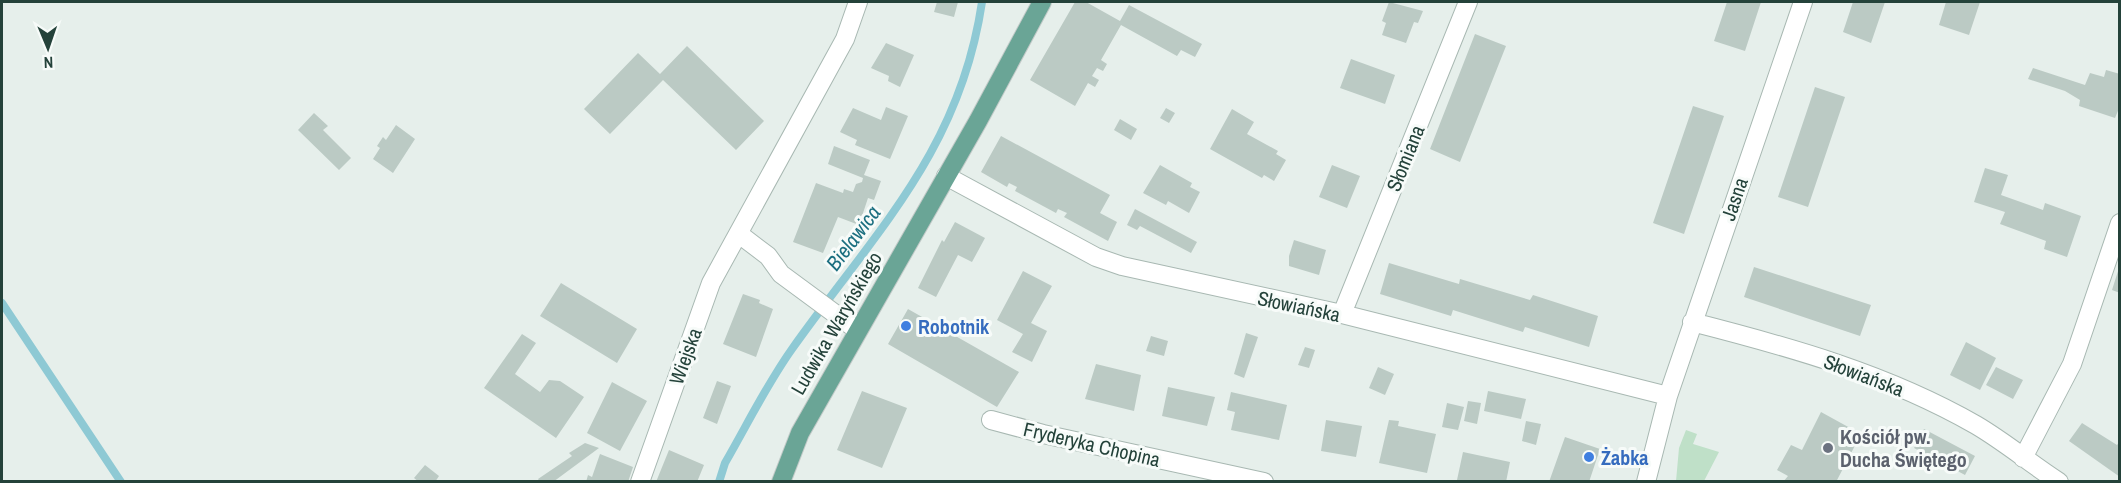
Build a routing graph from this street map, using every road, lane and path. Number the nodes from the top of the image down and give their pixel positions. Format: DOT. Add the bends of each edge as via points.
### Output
graph roads {
  1 [pos="858,2"];
  2 [pos="1042,2"];
  3 [pos="1468,2"];
  4 [pos="1803,2"];
  5 [pos="946,176"];
  6 [pos="2120,223"];
  7 [pos="738,234"];
  8 [pos="1342,314"];
  9 [pos="1692,322"];
  10 [pos="857,330"];
  11 [pos="1668,396"];
  12 [pos="992,420"];
  13 [pos="2023,458"];
  14 [pos="640,482"];
  15 [pos="781,482"];
  16 [pos="1264,482"];
  17 [pos="1646,482"];
  18 [pos="2059,482"];
  1 -- 7 [label="street, Wiejska" via="845,39"];
  2 -- 5 [label="main road, Ludwika Waryńskiego"];
  3 -- 8 [label="street, Słomiana"];
  4 -- 9 [label="street, Jasna"];
  5 -- 8 [label="street, Słowiańska" via="1096,257"];
  5 -- 10 [label="main road, Ludwika Waryńskiego"];
  6 -- 13 [label="street" via="2072,364"];
  7 -- 10 [label="street" via="768,256 781,274"];
  7 -- 14 [label="street, Wiejska" via="711,283"];
  8 -- 11 [label="street, Słowiańska"];
  9 -- 11 [label="street, Jasna"];
  9 -- 13 [label="street, Słowiańska" via="1780,344 1859,370 1977,426"];
  10 -- 15 [label="main road, Ludwika Waryńskiego" via="800,434"];
  11 -- 17 [label="street, Jasna"];
  12 -- 16 [label="street, Fryderyka Chopina"];
  13 -- 18 [label="street, Słowiańska"];
}
